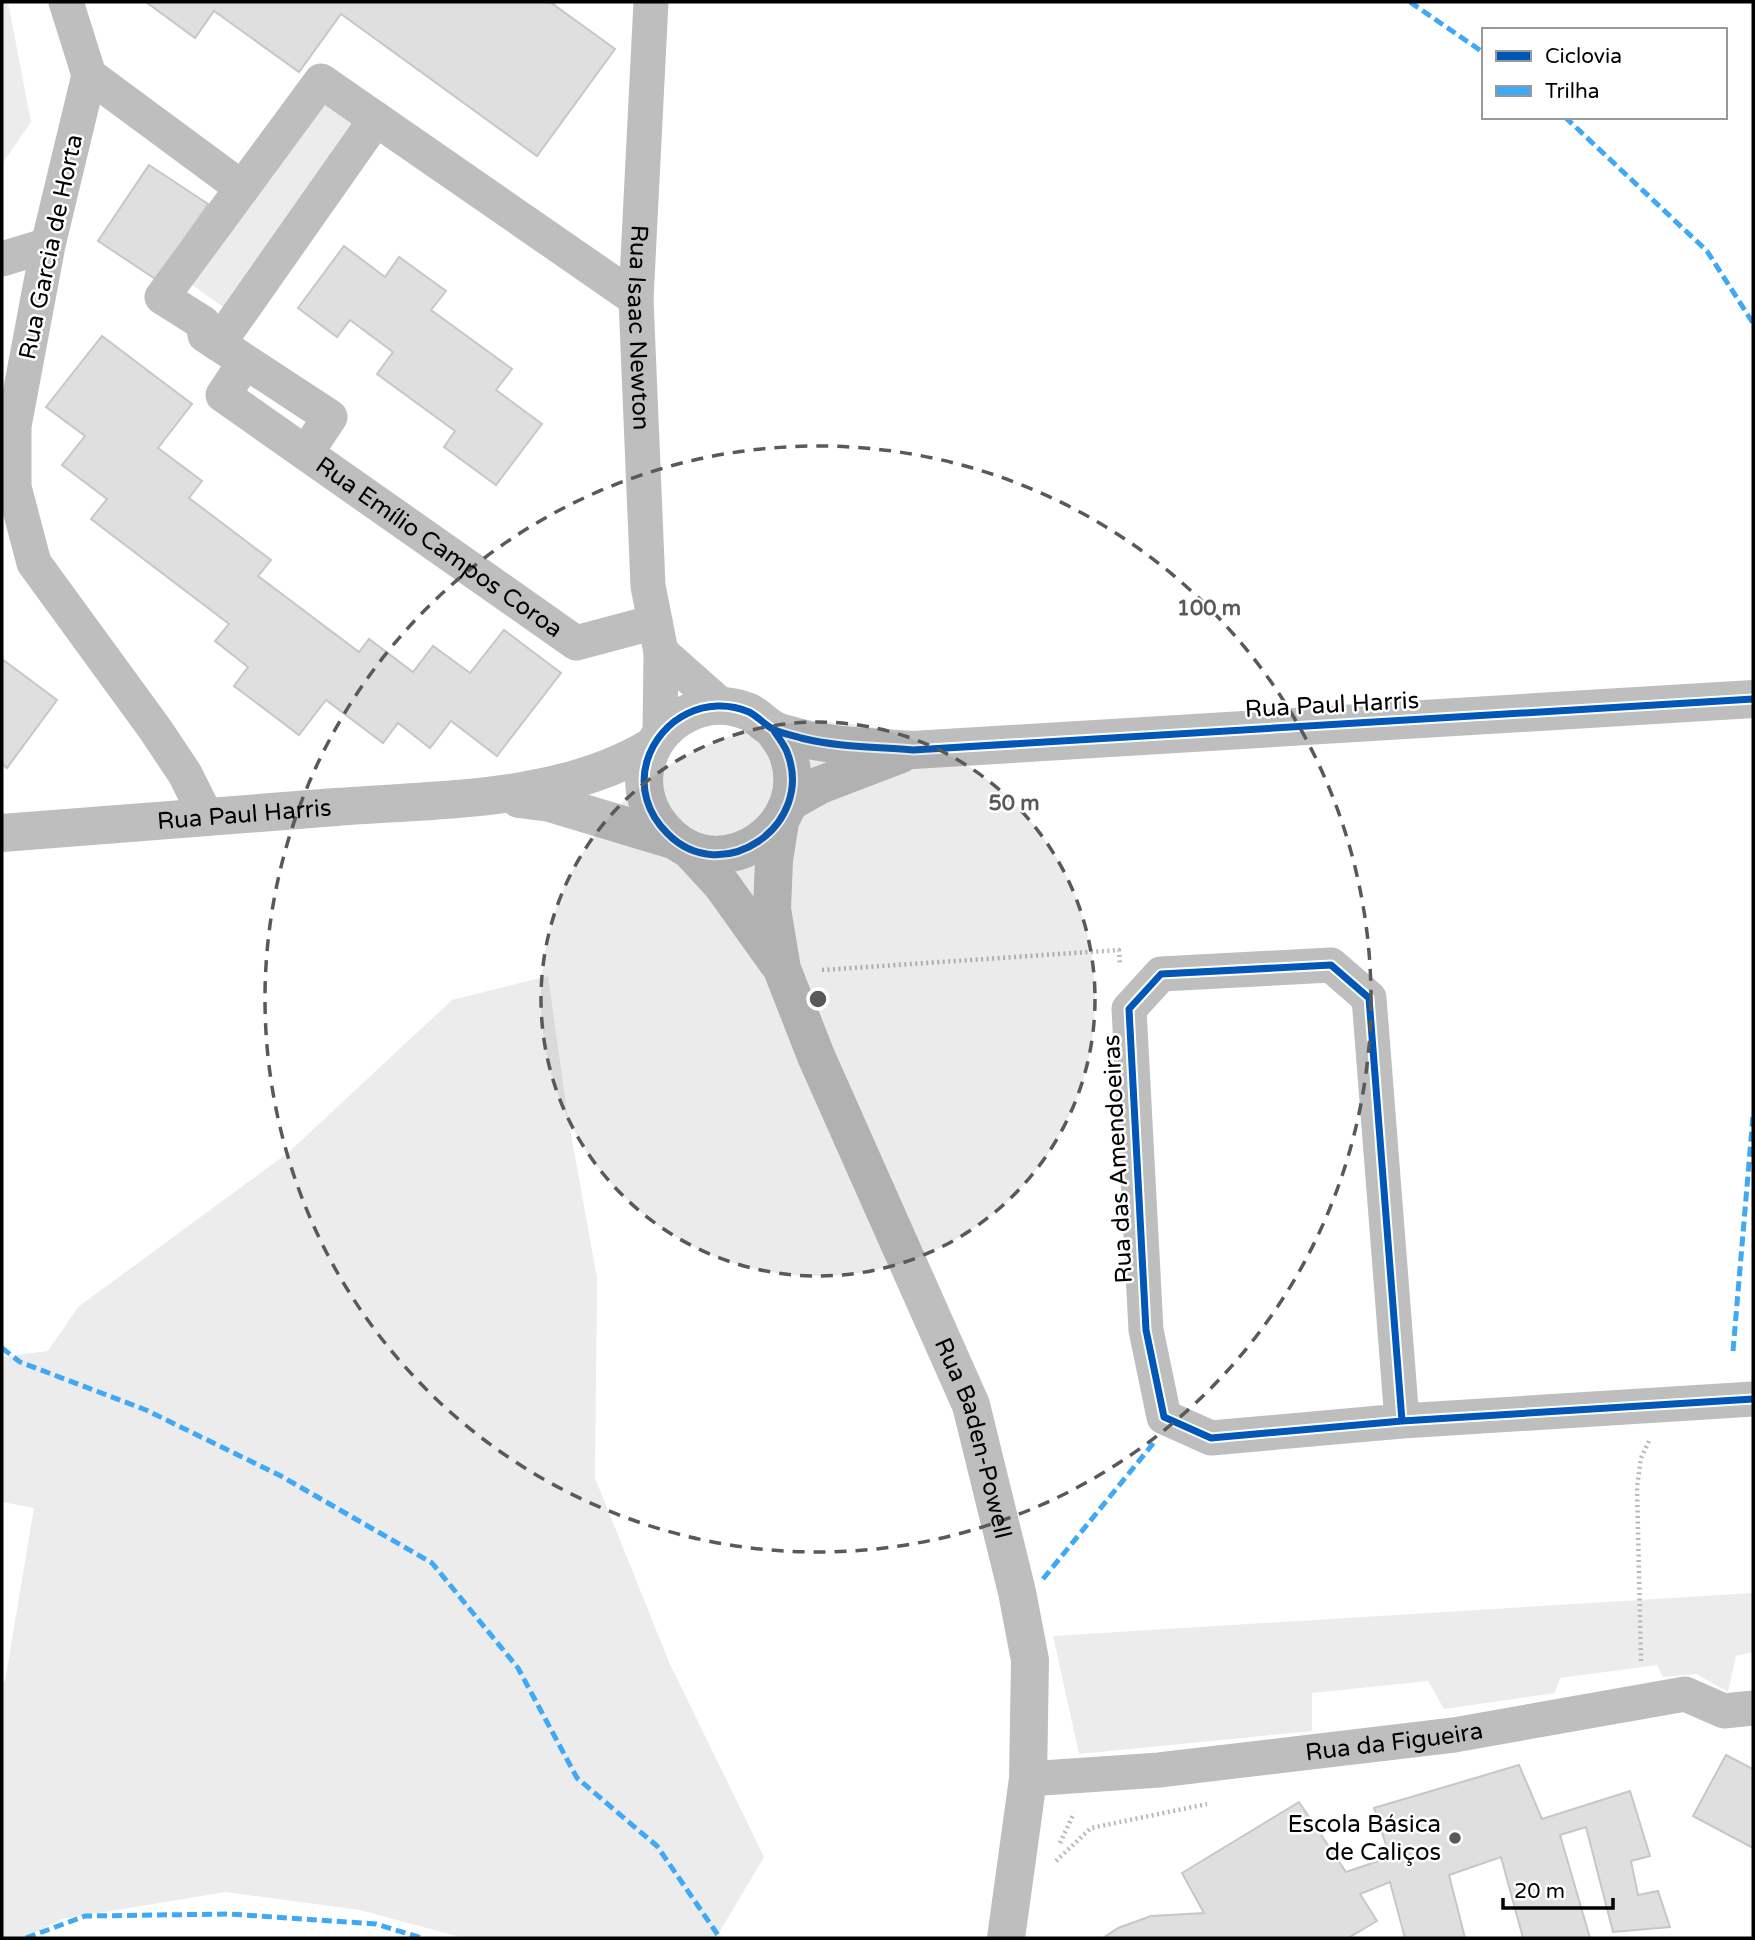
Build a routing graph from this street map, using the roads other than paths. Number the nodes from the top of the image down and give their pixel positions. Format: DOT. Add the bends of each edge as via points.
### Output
graph roads {
  1 [pos="66,2"];
  2 [pos="651,2"];
  3 [pos="89,75"];
  4 [pos="376,119"];
  5 [pos="242,188"];
  6 [pos="48,245"];
  7 [pos="2,259"];
  8 [pos="636,299"];
  9 [pos="232,353"];
  10 [pos="8,482"];
  11 [pos="658,637"];
  12 [pos="1753,699"];
  13 [pos="722,706"];
  14 [pos="773,729"];
  15 [pos="655,741"];
  16 [pos="912,750"];
  17 [pos="489,795"];
  18 [pos="785,812"];
  19 [pos="206,818"];
  20 [pos="2,833"];
  21 [pos="681,844"];
  22 [pos="798,970"];
  23 [pos="1753,1399"];
  24 [pos="1402,1421"];
  25 [pos="1753,1708"];
  26 [pos="1028,1779"];
  27 [pos="1006,1938"];
  1 -- 3 [label="street"];
  2 -- 8 [label="street, Rua Isaac Newton"];
  3 -- 5 [label="street"];
  3 -- 6 [label="street, Rua Garcia de Horta"];
  4 -- 5 [label="street" via="321,81"];
  4 -- 8 [label="street"];
  4 -- 9 [label="street, Rua Emílio Campos Coroa"];
  5 -- 9 [label="street" via="162,298 203,323 205,335"];
  6 -- 7 [label="street"];
  6 -- 10 [label="street, Rua Garcia de Horta"];
  8 -- 11 [label="street, Rua Isaac Newton" via="648,586"];
  9 -- 11 [label="street, Rua Emílio Campos Coroa" via="223,395 576,643"];
  10 -- 19 [label="street, Rua Garcia de Horta" via="34,563 155,729 185,774"];
  11 -- 13 [label="street"];
  11 -- 15 [label="street, Rua Isaac Newton"];
  12 -- 16 [label="street, Rua Paul Harris"];
  13 -- 14 [label="street" via="750,713"];
  13 -- 15 [label="street" via="699,708 677,718"];
  14 -- 16 [label="street" via="803,738"];
  14 -- 18 [label="street" via="787,751 793,776"];
  15 -- 17 [label="street, Rua Paul Harris" via="602,771"];
  15 -- 21 [label="street" via="644,772 645,797 656,821"];
  16 -- 18 [label="street" via="820,785"];
  17 -- 19 [label="street, Rua Paul Harris"];
  17 -- 21 [label="street, Rua Paul Harris" via="550,803"];
  18 -- 21 [label="street" via="762,840 739,851 714,855"];
  18 -- 22 [label="street" via="774,860 772,909"];
  19 -- 20 [label="street, Rua Paul Harris"];
  21 -- 22 [label="street"];
  22 -- 26 [label="street, Rua Baden-Powell" via="816,1056 971,1405 1030,1660"];
  23 -- 24 [label="street, Rua das Amendoeiras"];
  24 -- 24 [label="street, Rua das Amendoeiras" via="1211,1438 1164,1417 1146,1330 1129,1009 1161,974 1331,965 1369,998"];
  25 -- 26 [label="street, Rua da Figueira" via="1724,1711 1685,1694 1454,1735 1159,1770"];
  26 -- 27 [label="street, Rua Baden-Powell"];
}
